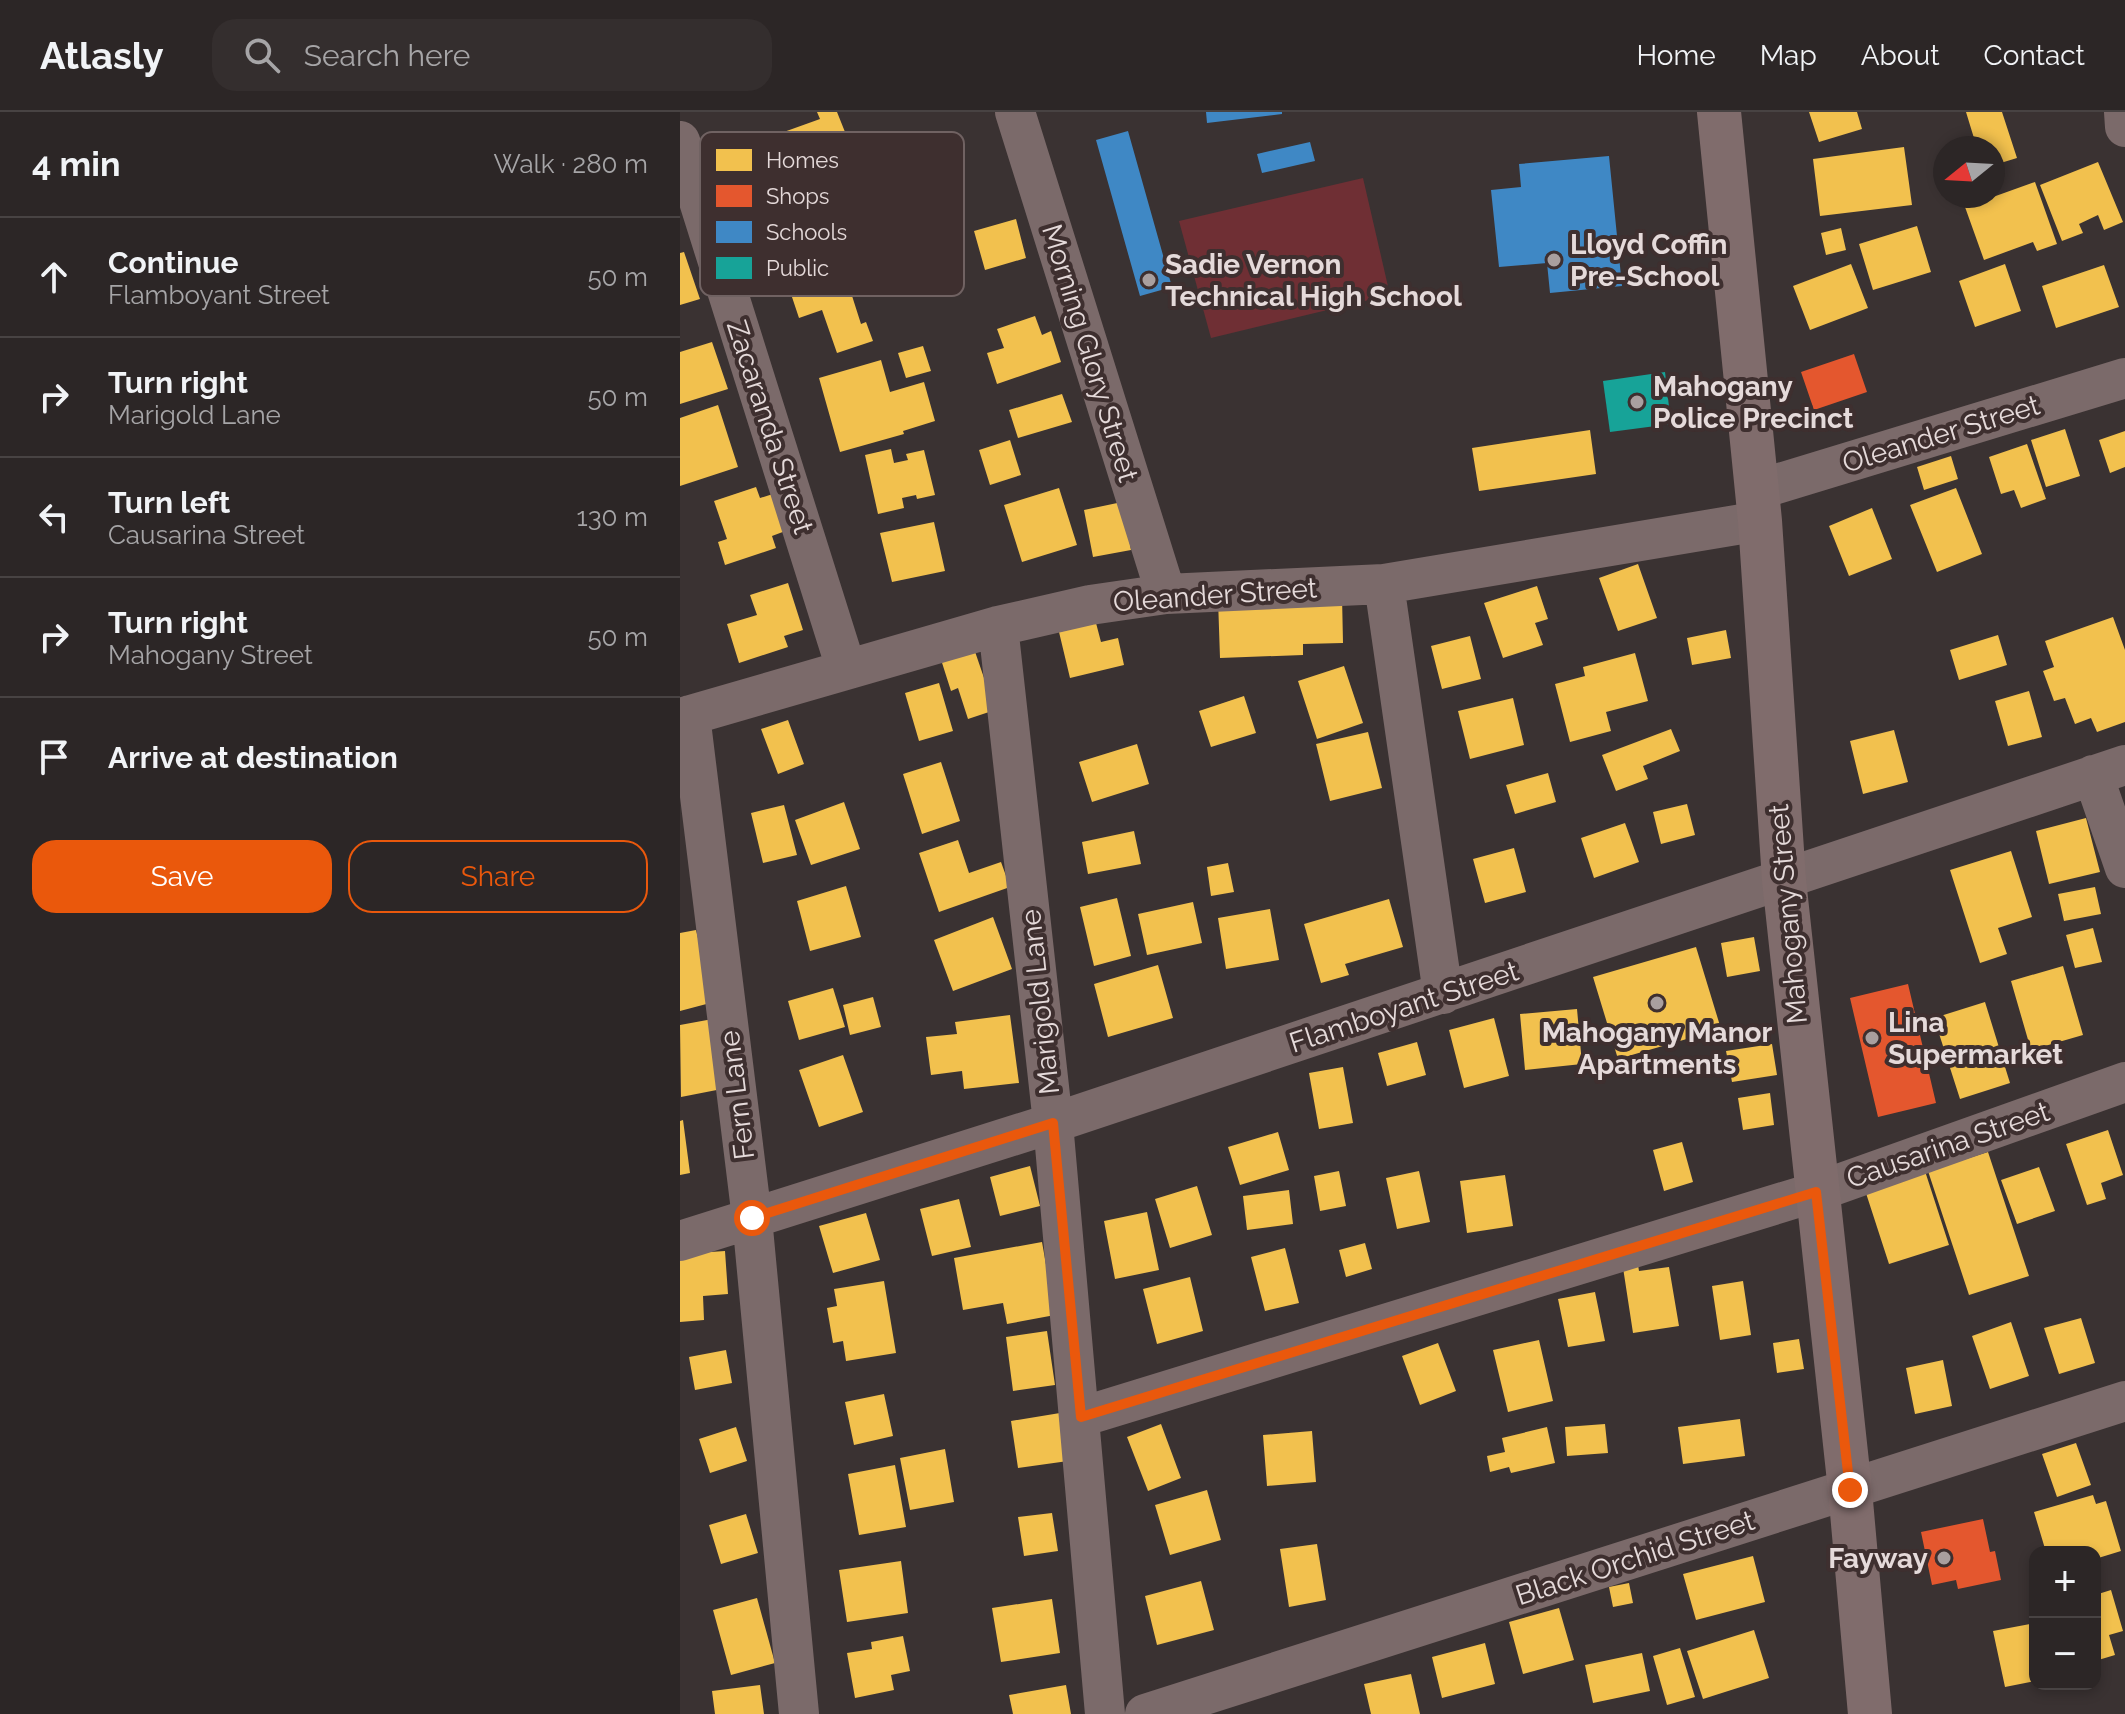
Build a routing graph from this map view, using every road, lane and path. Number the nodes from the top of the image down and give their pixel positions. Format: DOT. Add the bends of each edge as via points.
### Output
graph roads {
  1 [pos="1015,112"];
  2 [pos="1719,112"];
  3 [pos="2124,112"];
  4 [pos="2125,127"];
  5 [pos="680,141"];
  6 [pos="700,204"];
  7 [pos="729,296"];
  8 [pos="2125,378"];
  9 [pos="1759,505"];
  10 [pos="1384,584"];
  11 [pos="1166,594"];
  12 [pos="998,626"];
  13 [pos="846,668"];
  14 [pos="685,716"];
  15 [pos="2109,770"];
  16 [pos="2125,868"];
  17 [pos="1784,880"];
  18 [pos="1443,994"];
  19 [pos="2125,1082"];
  20 [pos="1053,1123"];
  21 [pos="1816,1192"];
  22 [pos="752,1218"];
  23 [pos="680,1241"];
  24 [pos="2125,1401"];
  25 [pos="1081,1417"];
  26 [pos="1850,1490"];
  27 [pos="799,1714"];
  28 [pos="1105,1714"];
  29 [pos="1145,1714"];
  30 [pos="1870,1714"];
  1 -- 11 [label="street, Morning Glory Street"];
  2 -- 9 [label="street, Mahogany Street"];
  3 -- 4 [label="street"];
  5 -- 6 [label="street, Zacaranda Street"];
  7 -- 13 [label="street, Zacaranda Street"];
  8 -- 9 [label="street, Oleander Street"];
  9 -- 10 [label="street, Oleander Street"];
  9 -- 17 [label="street, Mahogany Street"];
  10 -- 11 [label="street, Oleander Street"];
  10 -- 18 [label="street"];
  11 -- 12 [label="street, Oleander Street"];
  12 -- 13 [label="street, Oleander Street"];
  12 -- 20 [label="street, Marigold Lane"];
  13 -- 14 [label="street, Oleander Street"];
  14 -- 22 [label="street, Fern Lane"];
  15 -- 16 [label="street"];
  15 -- 17 [label="street, Flamboyant Street"];
  17 -- 18 [label="street, Flamboyant Street"];
  17 -- 21 [label="street, Mahogany Street"];
  18 -- 20 [label="street, Flamboyant Street"];
  19 -- 21 [label="street, Causarina Street"];
  20 -- 22 [label="street, Flamboyant Street"];
  20 -- 25 [label="street, Marigold Lane"];
  21 -- 25 [label="street, Causarina Street"];
  21 -- 26 [label="street, Mahogany Street"];
  22 -- 23 [label="street, Flamboyant Street"];
  22 -- 27 [label="street, Fern Lane"];
  24 -- 26 [label="street, Black Orchid Street"];
  25 -- 28 [label="street, Marigold Lane"];
  26 -- 29 [label="street, Black Orchid Street"];
  26 -- 30 [label="street, Mahogany Street"];
}
